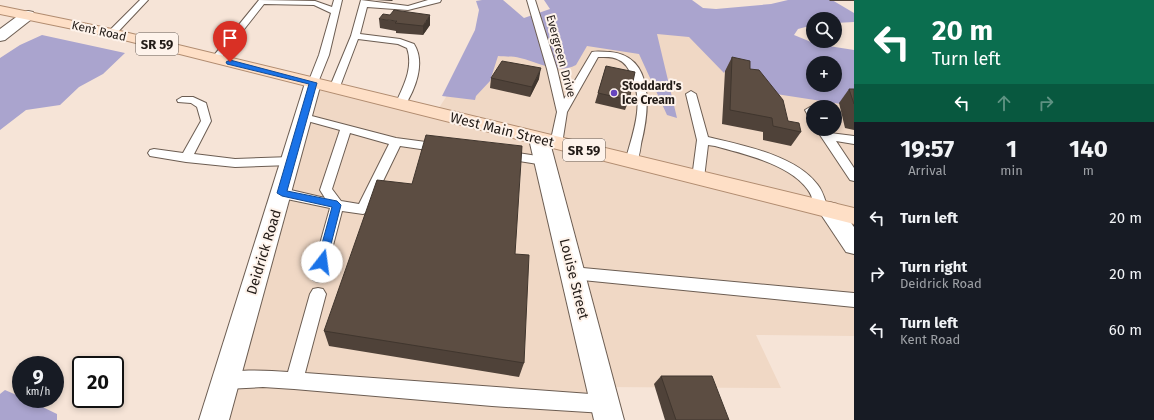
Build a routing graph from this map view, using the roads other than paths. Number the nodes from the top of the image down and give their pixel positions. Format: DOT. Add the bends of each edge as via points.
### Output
graph roads {
  1 [pos="144,0"];
  2 [pos="338,0"];
  3 [pos="437,0"];
  4 [pos="531,0"];
  5 [pos="365,2"];
  6 [pos="0,10"];
  7 [pos="334,12"];
  8 [pos="28,15"];
  9 [pos="112,33"];
  10 [pos="355,36"];
  11 [pos="0,37"];
  12 [pos="216,59"];
  13 [pos="324,86"];
  14 [pos="691,94"];
  15 [pos="182,100"];
  16 [pos="400,105"];
  17 [pos="562,112"];
  18 [pos="304,117"];
  19 [pos="346,128"];
  20 [pos="827,136"];
  21 [pos="837,136"];
  22 [pos="703,140"];
  23 [pos="854,140"];
  24 [pos="396,142"];
  25 [pos="546,148"];
  26 [pos="451,149"];
  27 [pos="154,153"];
  28 [pos="490,154"];
  29 [pos="186,158"];
  30 [pos="291,161"];
  31 [pos="631,162"];
  32 [pos="854,177"];
  33 [pos="698,178"];
  34 [pos="282,193"];
  35 [pos="337,205"];
  36 [pos="826,209"];
  37 [pos="854,216"];
  38 [pos="854,245"];
  39 [pos="572,273"];
  40 [pos="318,276"];
  41 [pos="318,294"];
  42 [pos="854,300"];
  43 [pos="226,381"];
  44 [pos="294,381"];
  45 [pos="606,412"];
  46 [pos="214,420"];
  1 -- 9 [label="lane"];
  2 -- 7 [label="lane"];
  3 -- 5 [label="lane" via="408,8"];
  4 -- 17 [label="lane, Evergreen Drive"];
  5 -- 10 [label="lane"];
  6 -- 8 [label="main road, Kent Road / SR 59"];
  7 -- 12 [label="lane" via="315,3 262,2"];
  7 -- 13 [label="lane" via="324,55"];
  8 -- 9 [label="main road, Kent Road / SR 59"];
  8 -- 11 [label="street"];
  9 -- 12 [label="main road, Kent Road / SR 59"];
  10 -- 13 [label="lane"];
  10 -- 16 [label="lane" via="400,42 411,46 415,54 414,66"];
  12 -- 13 [label="main road, Kent Road / SR 59"];
  13 -- 16 [label="main road, West Main Street / SR 59"];
  13 -- 18 [label="street, Deidrick Road"];
  14 -- 22 [label="lane"];
  15 -- 29 [label="lane" via="193,100 202,105 206,121"];
  16 -- 25 [label="main road, West Main Street / SR 59"];
  17 -- 25 [label="lane, Evergreen Drive"];
  17 -- 31 [label="lane" via="595,54 623,58 636,75 644,99 643,116"];
  18 -- 19 [label="lane"];
  18 -- 30 [label="street, Deidrick Road"];
  19 -- 24 [label="lane"];
  19 -- 35 [label="lane" via="326,190"];
  20 -- 32 [label="lane"];
  21 -- 23 [label="lane"];
  22 -- 33 [label="lane"];
  22 -- 36 [label="lane" via="759,155 802,176 812,186"];
  24 -- 26 [label="lane"];
  24 -- 35 [label="lane" via="363,208"];
  25 -- 28 [label="lane"];
  25 -- 31 [label="main road, West Main Street / SR 59"];
  25 -- 39 [label="street, Louise Street"];
  27 -- 29 [label="lane"];
  29 -- 30 [label="lane" via="235,163"];
  30 -- 34 [label="street, Deidrick Road"];
  31 -- 33 [label="main road, West Main Street / SR 59"];
  33 -- 36 [label="main road, West Main Street / SR 59"];
  34 -- 35 [label="lane"];
  34 -- 43 [label="street, Deidrick Road"];
  35 -- 40 [label="lane"];
  36 -- 37 [label="main road, West Main Street / SR 59"];
  36 -- 38 [label="street"];
  39 -- 42 [label="lane"];
  39 -- 45 [label="street, Louise Street"];
  41 -- 44 [label="lane"];
  43 -- 44 [label="lane"];
  43 -- 46 [label="street, Deidrick Road"];
  44 -- 45 [label="lane" via="492,397"];
}
